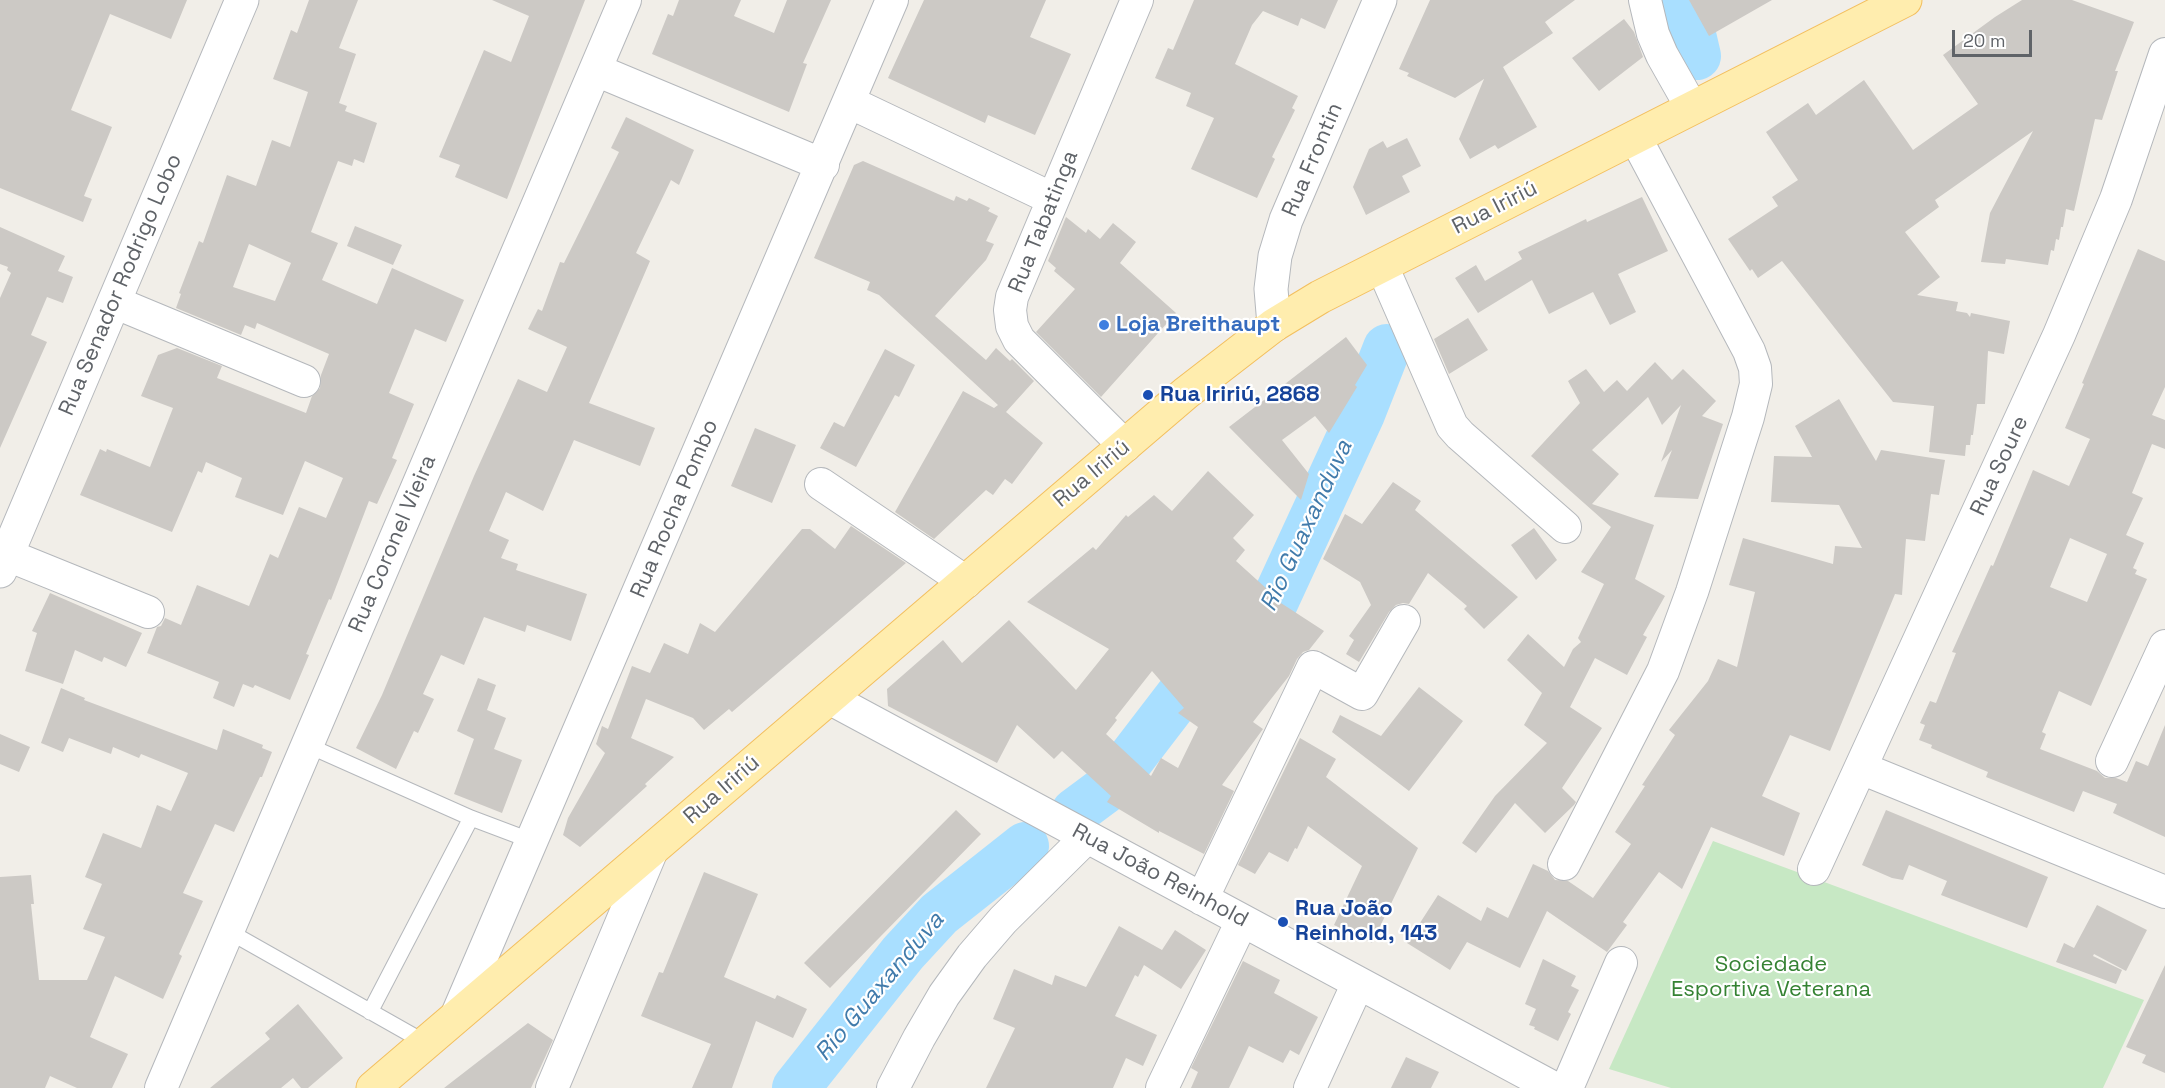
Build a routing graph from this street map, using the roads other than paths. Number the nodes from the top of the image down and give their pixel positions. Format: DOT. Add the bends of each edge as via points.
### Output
graph roads {
  1 [pos="242,0"];
  2 [pos="625,0"];
  3 [pos="892,0"];
  4 [pos="1137,0"];
  5 [pos="1380,0"];
  6 [pos="1645,0"];
  7 [pos="1905,0"];
  8 [pos="2165,54"];
  9 [pos="596,70"];
  10 [pos="849,102"];
  11 [pos="1692,108"];
  12 [pos="1635,137"];
  13 [pos="823,165"];
  14 [pos="1053,199"];
  15 [pos="1382,266"];
  16 [pos="114,302"];
  17 [pos="1275,325"];
  18 [pos="304,381"];
  19 [pos="1125,447"];
  20 [pos="820,484"];
  21 [pos="1565,527"];
  22 [pos="2,559"];
  23 [pos="966,582"];
  24 [pos="148,612"];
  25 [pos="1404,621"];
  26 [pos="2165,646"];
  27 [pos="829,698"];
  28 [pos="307,745"];
  29 [pos="2112,761"];
  30 [pos="1860,768"];
  31 [pos="471,818"];
  32 [pos="1067,826"];
  33 [pos="532,841"];
  34 [pos="652,850"];
  35 [pos="1564,864"];
  36 [pos="1814,869"];
  37 [pos="2165,892"];
  38 [pos="1202,899"];
  39 [pos="1242,921"];
  40 [pos="228,931"];
  41 [pos="1621,963"];
  42 [pos="1358,983"];
  43 [pos="370,1012"];
  44 [pos="456,1017"];
  45 [pos="426,1043"];
  46 [pos="161,1088"];
  47 [pos="373,1088"];
  48 [pos="552,1088"];
  49 [pos="893,1088"];
  50 [pos="1162,1088"];
  51 [pos="1310,1088"];
  52 [pos="1554,1088"];
  53 [pos="1567,1088"];
  1 -- 16 [label="street, Rua Senador Rodrigo Lobo"];
  2 -- 9 [label="street, Rua Coronel Vieira"];
  3 -- 10 [label="street, Rua Rocha Pombo"];
  4 -- 14 [label="street, Rua Tabatinga"];
  5 -- 17 [label="street, Rua Frontin" via="1286,220 1275,256 1271,289"];
  6 -- 11 [label="street" via="1662,56"];
  7 -- 11 [label="main road, Rua Iririú"];
  8 -- 30 [label="street, Rua Soure" via="2116,199 2059,335"];
  9 -- 13 [label="street"];
  9 -- 28 [label="street, Rua Coronel Vieira"];
  10 -- 13 [label="street, Rua Rocha Pombo"];
  10 -- 14 [label="street"];
  11 -- 12 [label="main road, Rua Iririú"];
  12 -- 15 [label="main road, Rua Iririú"];
  12 -- 35 [label="street" via="1749,351 1756,384 1692,592 1663,671"];
  13 -- 33 [label="street, Rua Rocha Pombo"];
  14 -- 19 [label="street, Rua Tabatinga" via="1012,297 1012,326 1030,353"];
  15 -- 17 [label="main road, Rua Iririú"];
  15 -- 21 [label="street" via="1452,426"];
  16 -- 18 [label="street"];
  16 -- 22 [label="street, Rua Senador Rodrigo Lobo"];
  17 -- 19 [label="main road, Rua Iririú" via="1217,368"];
  19 -- 23 [label="main road, Rua Iririú"];
  20 -- 23 [label="street"];
  22 -- 24 [label="street"];
  23 -- 27 [label="main road, Rua Iririú"];
  25 -- 38 [label="street" via="1362,694 1313,667"];
  26 -- 29 [label="street"];
  27 -- 32 [label="street, Rua João Reinhold"];
  27 -- 34 [label="main road, Rua Iririú"];
  28 -- 31 [label="lane"];
  28 -- 40 [label="street, Rua Coronel Vieira"];
  30 -- 36 [label="street, Rua Soure"];
  30 -- 37 [label="street"];
  31 -- 33 [label="lane"];
  31 -- 43 [label="lane"];
  32 -- 38 [label="street, Rua João Reinhold"];
  32 -- 49 [label="street" via="1003,920 944,995"];
  33 -- 44 [label="street, Rua Rocha Pombo"];
  34 -- 44 [label="main road, Rua Iririú"];
  34 -- 48 [label="street"];
  38 -- 39 [label="street, Rua João Reinhold"];
  39 -- 42 [label="street, Rua João Reinhold"];
  39 -- 50 [label="street"];
  40 -- 43 [label="lane"];
  40 -- 46 [label="street, Rua Coronel Vieira"];
  41 -- 53 [label="street"];
  42 -- 51 [label="street"];
  42 -- 52 [label="street, Rua João Reinhold"];
  43 -- 45 [label="lane"];
  44 -- 45 [label="main road, Rua Iririú"];
  45 -- 47 [label="main road, Rua Iririú"];
}
